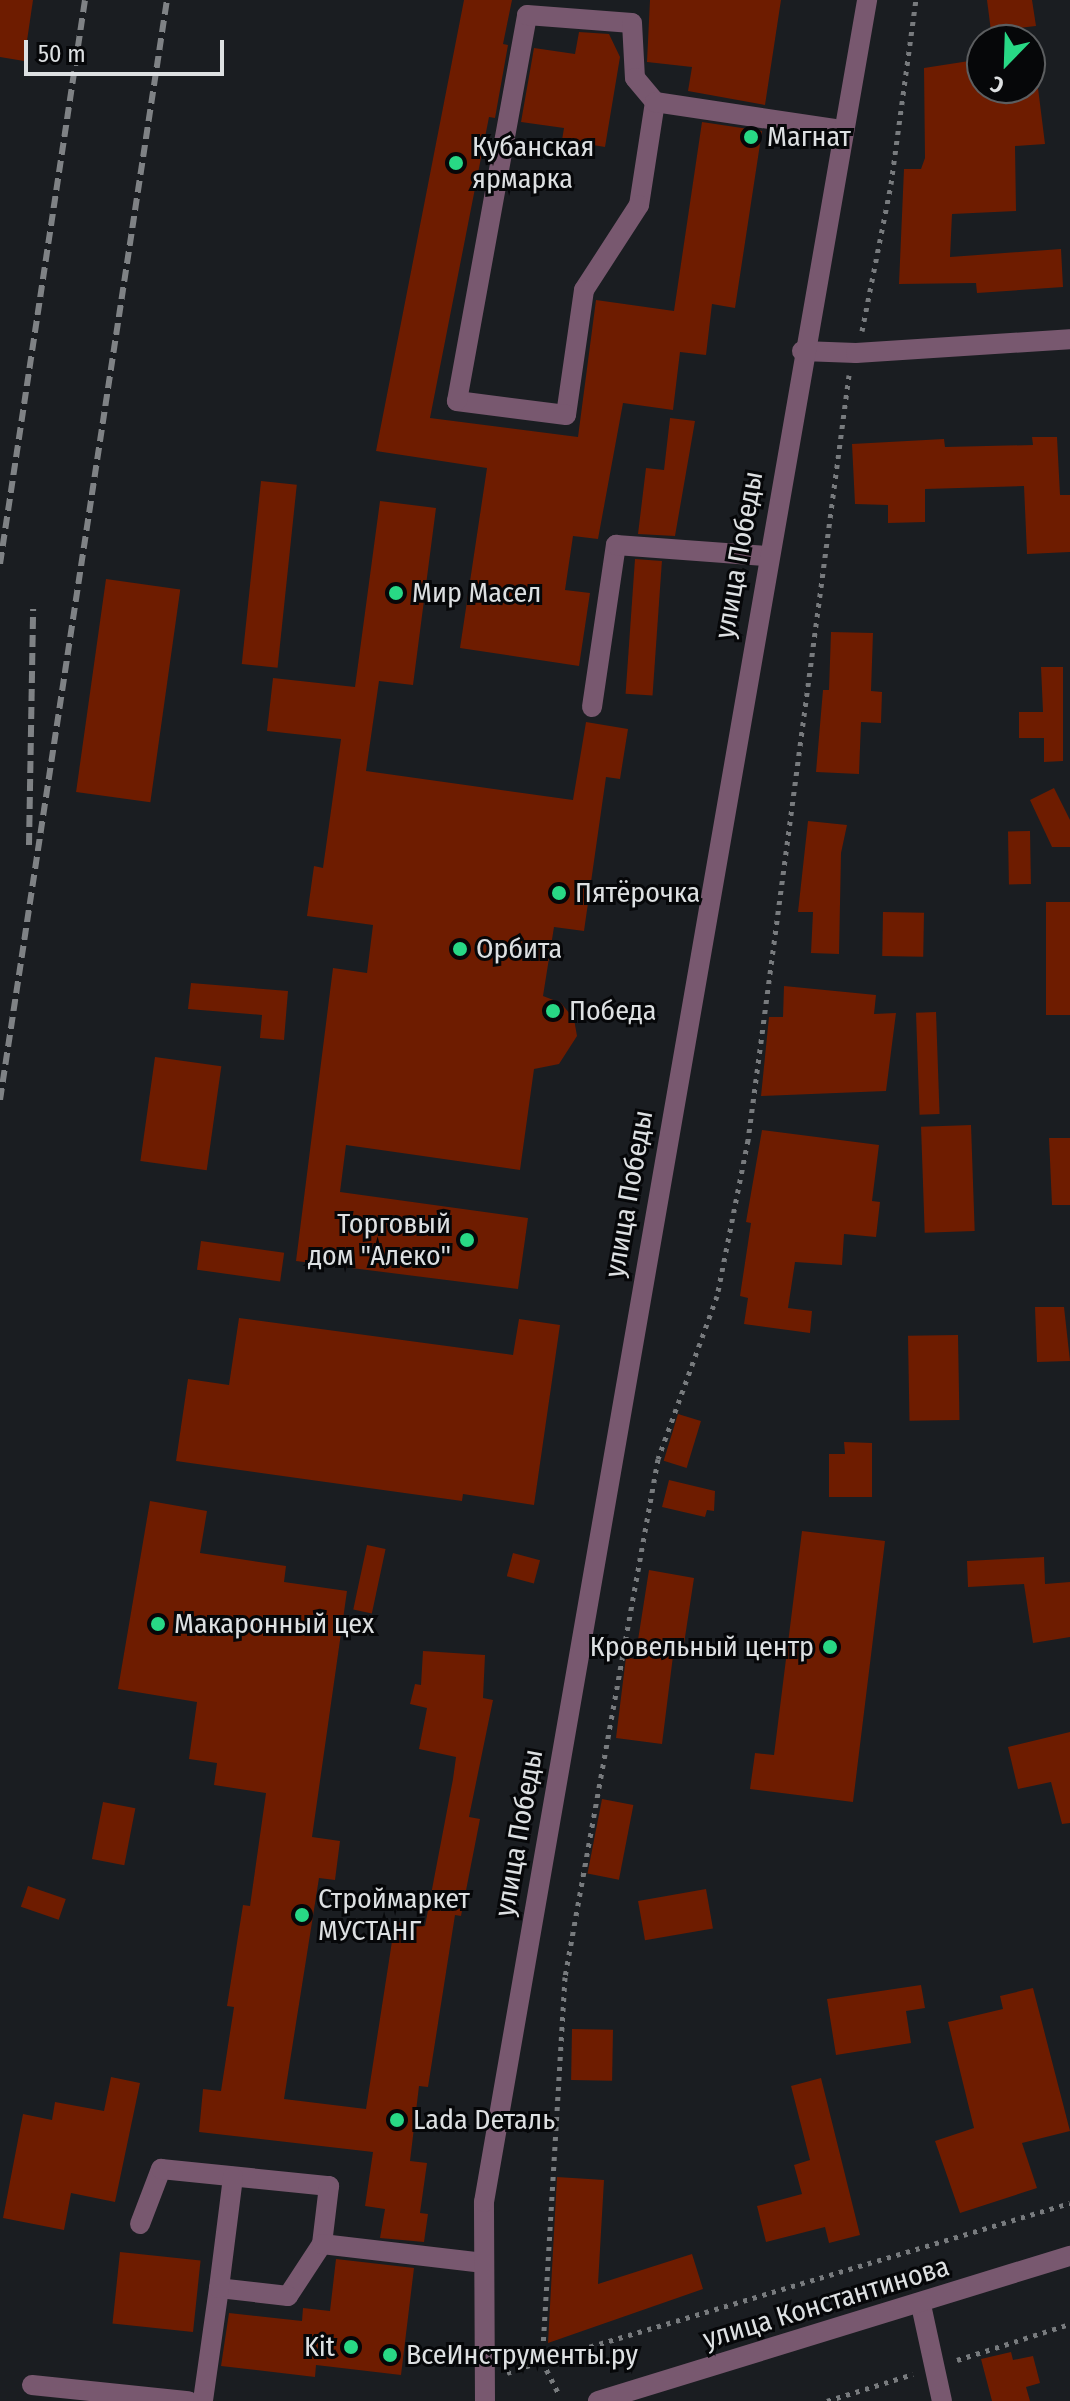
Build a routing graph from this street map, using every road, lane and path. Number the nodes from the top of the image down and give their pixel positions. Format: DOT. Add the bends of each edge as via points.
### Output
graph roads {
  1 [pos="867,0"];
  2 [pos="916,0"];
  3 [pos="655,102"];
  4 [pos="843,130"];
  5 [pos="1070,339"];
  6 [pos="802,351"];
  7 [pos="856,353"];
  8 [pos="767,556"];
  9 [pos="592,707"];
  10 [pos="233,2177"];
  11 [pos="1070,2203"];
  12 [pos="140,2224"];
  13 [pos="322,2244"];
  14 [pos="1070,2256"];
  15 [pos="484,2263"];
  16 [pos="219,2288"];
  17 [pos="921,2305"];
  18 [pos="542,2361"];
  19 [pos="506,2374"];
  20 [pos="32,2385"];
  21 [pos="558,2393"];
  22 [pos="188,2401"];
  23 [pos="203,2401"];
  24 [pos="485,2401"];
  25 [pos="598,2401"];
  26 [pos="942,2401"];
  1 -- 4 [label="street, улица Победы"];
  2 -- 7 [label="path" via="891,184"];
  3 -- 3 [label="street" via="639,205 584,290 566,415 457,401 527,15 632,23 635,78"];
  3 -- 4 [label="street"];
  4 -- 6 [label="street, улица Победы"];
  5 -- 7 [label="street"];
  6 -- 7 [label="street"];
  6 -- 8 [label="street, улица Победы"];
  7 -- 18 [label="path" via="844,392 808,713 748,1140 717,1296 658,1459 565,1977"];
  8 -- 9 [label="street" via="616,545"];
  8 -- 15 [label="street, улица Победы" via="486,2186"];
  10 -- 12 [label="street" via="161,2169"];
  10 -- 13 [label="street" via="329,2186"];
  10 -- 16 [label="street"];
  11 -- 18 [label="path"];
  13 -- 15 [label="street"];
  13 -- 16 [label="street" via="288,2296"];
  14 -- 17 [label="street, улица Константинова"];
  15 -- 24 [label="street, улица Победы"];
  16 -- 23 [label="street"];
  17 -- 25 [label="street, улица Константинова"];
  17 -- 26 [label="street"];
  18 -- 19 [label="path"];
  18 -- 21 [label="path"];
  20 -- 22 [label="street"];
}
